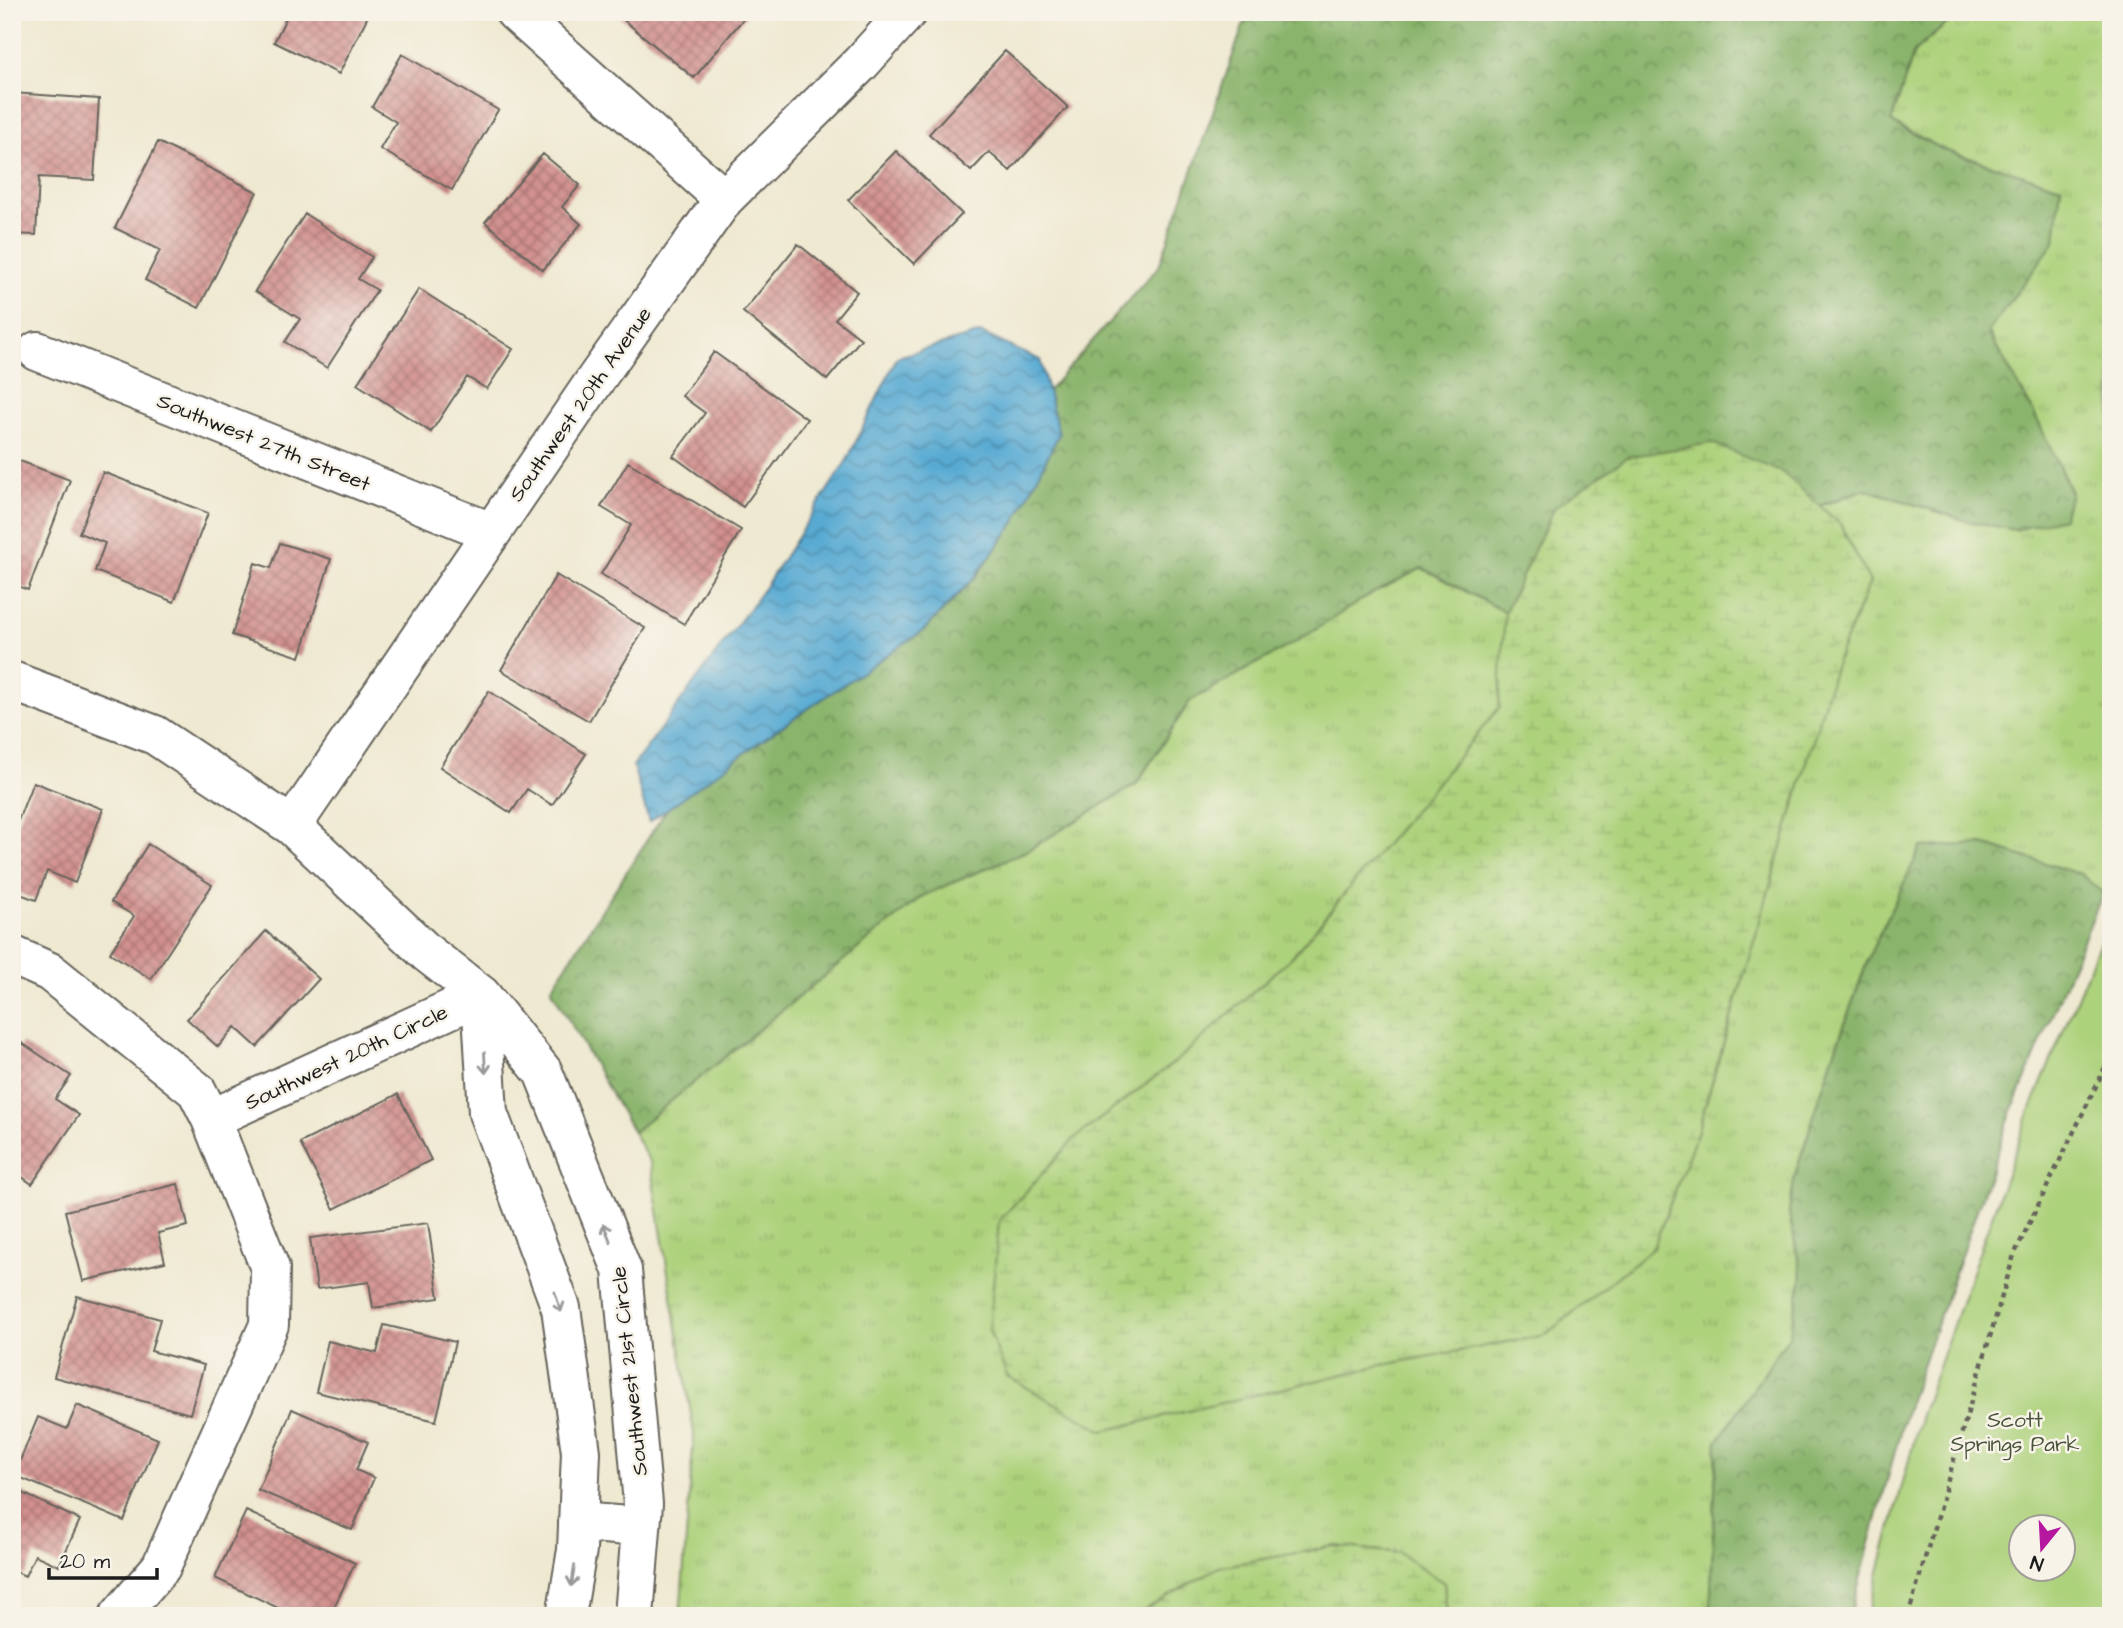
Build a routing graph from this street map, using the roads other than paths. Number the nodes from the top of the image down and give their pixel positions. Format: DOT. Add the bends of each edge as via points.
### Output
graph roads {
  1 [pos="515,12"];
  2 [pos="907,12"];
  3 [pos="724,200"];
  4 [pos="37,351"];
  5 [pos="491,532"];
  6 [pos="12,681"];
  7 [pos="292,826"];
  8 [pos="12,955"];
  9 [pos="481,995"];
  10 [pos="211,1119"];
  11 [pos="578,1522"];
  12 [pos="641,1527"];
  13 [pos="119,1616"];
  14 [pos="566,1616"];
  15 [pos="635,1616"];
  1 -- 3 [label="street"];
  2 -- 3 [label="street, Southwest 20th Avenue"];
  3 -- 5 [label="street, Southwest 20th Avenue"];
  4 -- 5 [label="street, Southwest 27th Street"];
  5 -- 7 [label="street, Southwest 20th Avenue"];
  6 -- 7 [label="street, Southwest 21st Circle" via="155,735"];
  7 -- 9 [label="street, Southwest 21st Circle" via="427,953"];
  8 -- 10 [label="street" via="50,972 197,1091"];
  9 -- 10 [label="street, Southwest 20th Circle"];
  9 -- 11 [label="street, one-way" via="488,1114 561,1308 582,1452"];
  12 -- 9 [label="street, Southwest 21st Circle, one-way" via="643,1504 622,1269 543,1072"];
  10 -- 13 [label="street" via="270,1268 269,1325 161,1567"];
  11 -- 12 [label="street"];
  11 -- 14 [label="street, one-way"];
  12 -- 15 [label="street, Southwest 21st Circle"];
}
